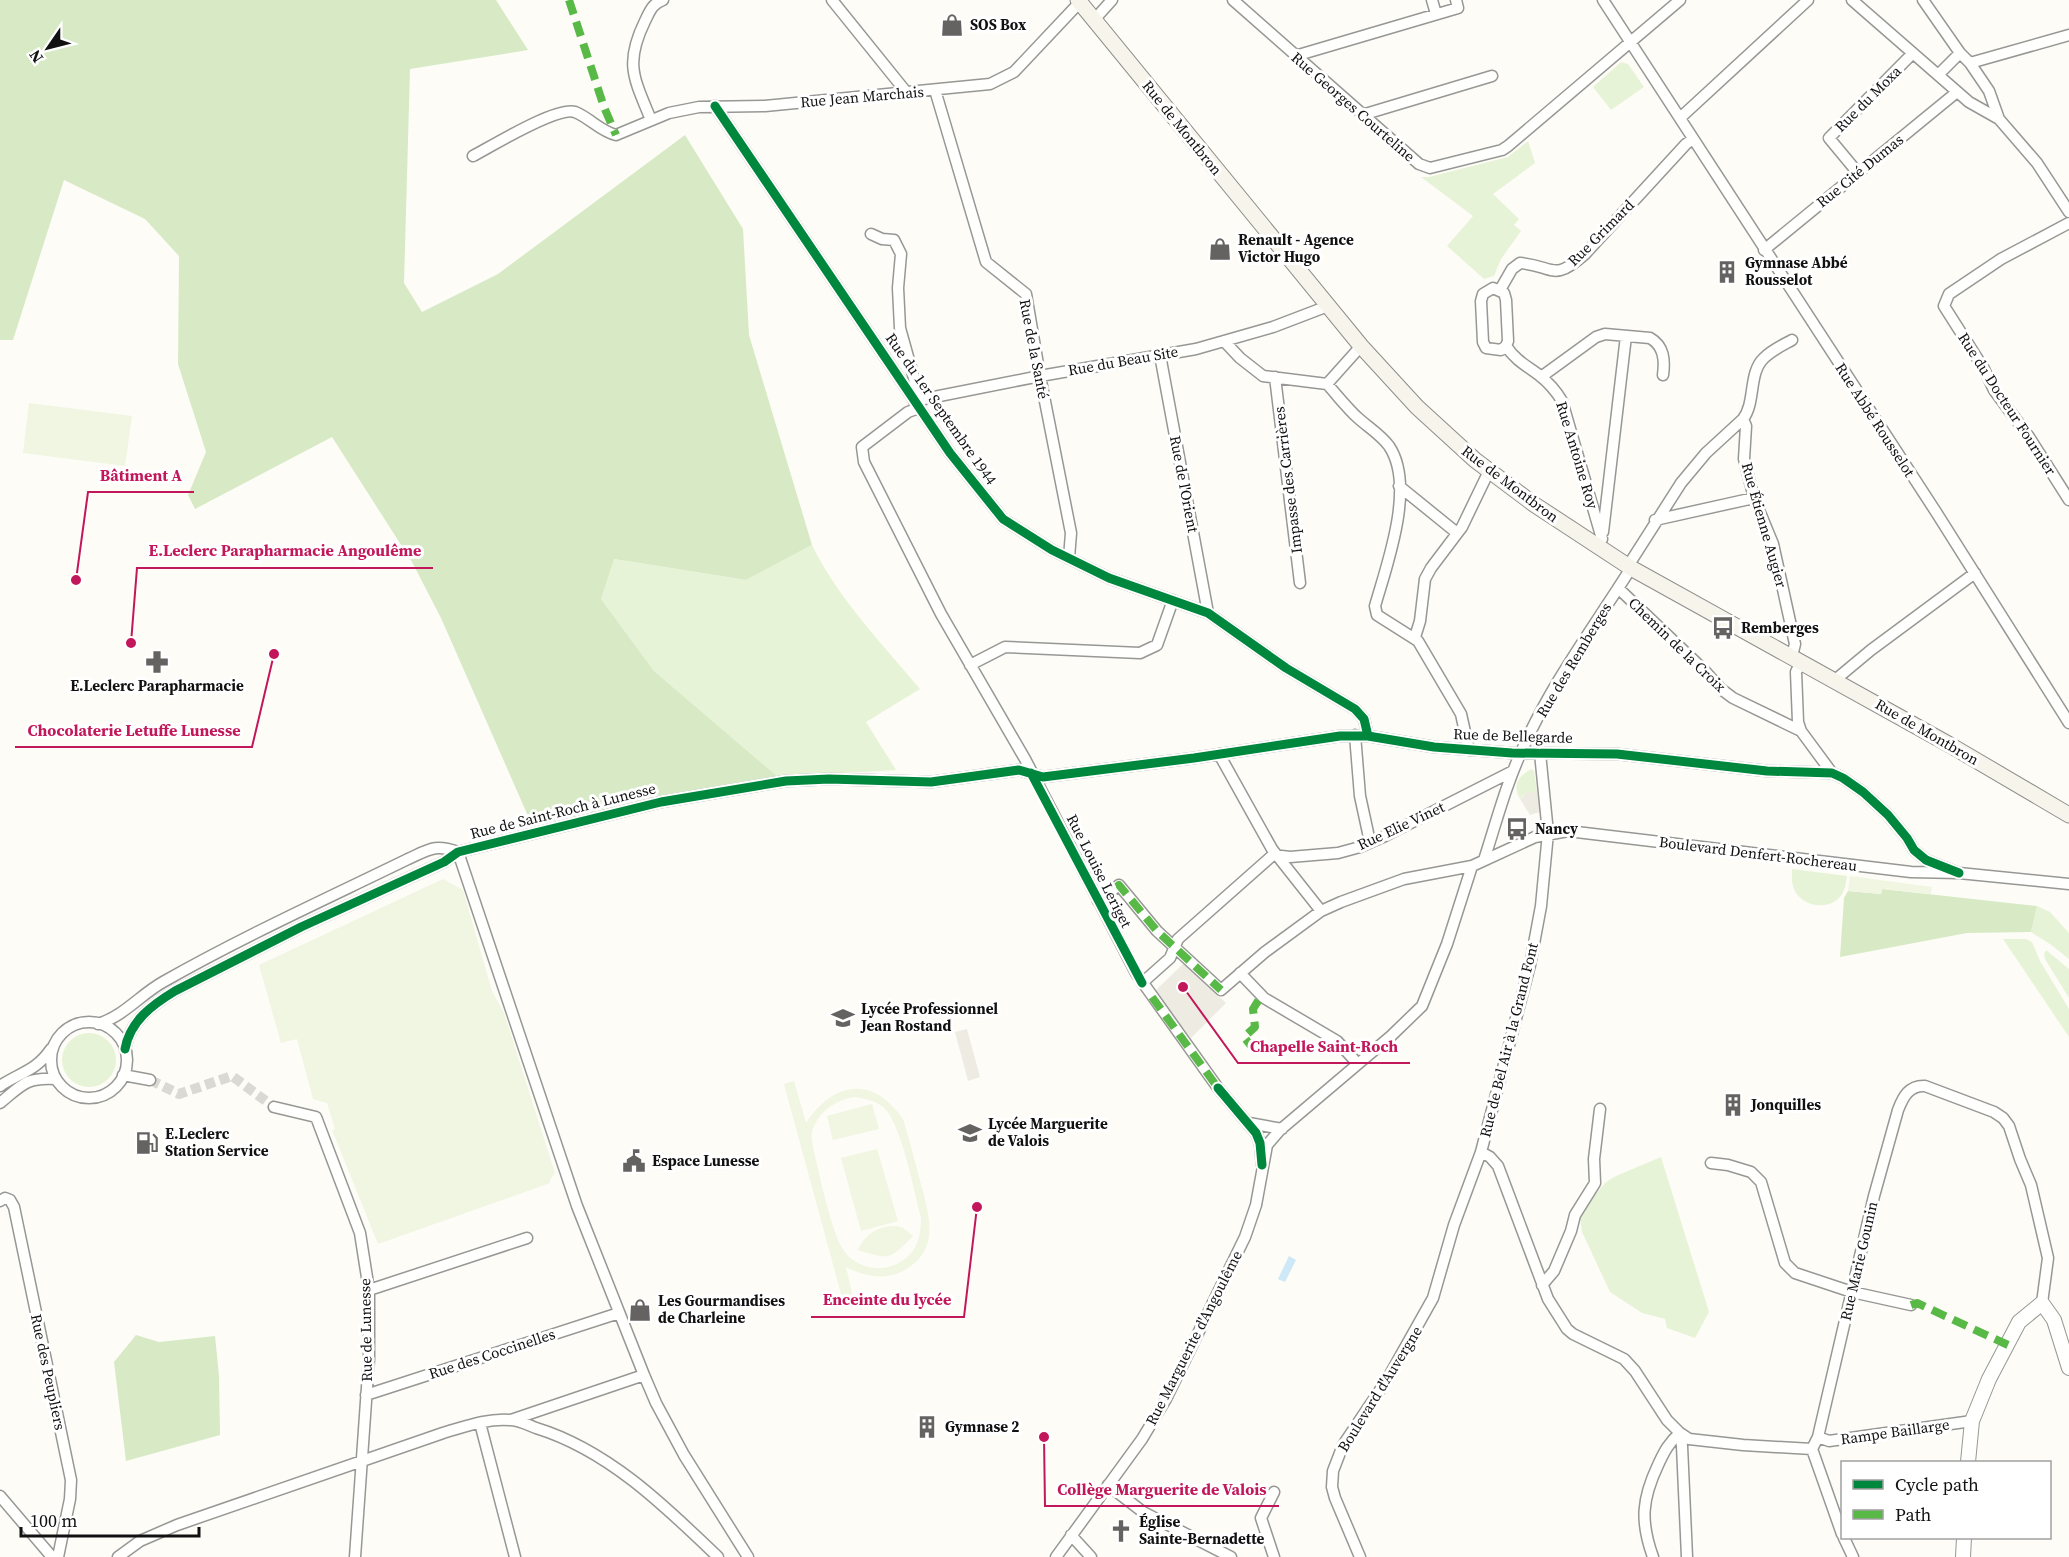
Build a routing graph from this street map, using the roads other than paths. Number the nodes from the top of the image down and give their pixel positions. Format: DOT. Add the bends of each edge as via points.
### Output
graph roads {
  1 [pos="663,0"];
  2 [pos="832,0"];
  3 [pos="1112,0"];
  4 [pos="1233,0"];
  5 [pos="1432,0"];
  6 [pos="1456,0"];
  7 [pos="1603,0"];
  8 [pos="1680,0"];
  9 [pos="1808,0"];
  10 [pos="1852,0"];
  11 [pos="1923,0"];
  12 [pos="1083,2"];
  13 [pos="1436,14"];
  14 [pos="1094,20"];
  15 [pos="2069,34"];
  16 [pos="1630,42"];
  17 [pos="1913,53"];
  18 [pos="1960,53"];
  19 [pos="1295,56"];
  20 [pos="1970,63"];
  21 [pos="1938,75"];
  22 [pos="1492,76"];
  23 [pos="935,90"];
  24 [pos="1957,92"];
  25 [pos="907,93"];
  26 [pos="715,106"];
  27 [pos="1362,115"];
  28 [pos="1680,118"];
  29 [pos="1999,119"];
  30 [pos="651,120"];
  31 [pos="1693,139"];
  32 [pos="473,156"];
  33 [pos="1858,173"];
  34 [pos="2069,212"];
  35 [pos="2069,223"];
  36 [pos="871,234"];
  37 [pos="1764,250"];
  38 [pos="1500,290"];
  39 [pos="1328,306"];
  40 [pos="1626,336"];
  41 [pos="1792,340"];
  42 [pos="1224,341"];
  43 [pos="1361,346"];
  44 [pos="1506,346"];
  45 [pos="1160,355"];
  46 [pos="1663,375"];
  47 [pos="1040,376"];
  48 [pos="1541,376"];
  49 [pos="1275,378"];
  50 [pos="1327,384"];
  51 [pos="916,404"];
  52 [pos="1743,419"];
  53 [pos="1489,471"];
  54 [pos="1399,486"];
  55 [pos="1754,498"];
  56 [pos="2069,500"];
  57 [pos="1655,520"];
  58 [pos="1457,533"];
  59 [pos="1601,544"];
  60 [pos="1069,558"];
  61 [pos="1630,567"];
  62 [pos="1975,573"];
  63 [pos="1300,583"];
  64 [pos="1618,588"];
  65 [pos="1173,600"];
  66 [pos="1208,613"];
  67 [pos="1415,638"];
  68 [pos="1797,659"];
  69 [pos="970,665"];
  70 [pos="1835,680"];
  71 [pos="2069,723"];
  72 [pos="1801,732"];
  73 [pos="1355,735"];
  74 [pos="1368,736"];
  75 [pos="1470,750"];
  76 [pos="1540,753"];
  77 [pos="1219,754"];
  78 [pos="1520,754"];
  79 [pos="1513,771"];
  80 [pos="1031,773"];
  81 [pos="1832,773"];
  82 [pos="2069,814"];
  83 [pos="1548,833"];
  84 [pos="1370,842"];
  85 [pos="1914,850"];
  86 [pos="458,852"];
  87 [pos="1277,856"];
  88 [pos="1484,860"];
  89 [pos="1472,866"];
  90 [pos="1911,872"];
  91 [pos="1959,873"];
  92 [pos="2050,883"];
  93 [pos="2069,884"];
  94 [pos="2069,890"];
  95 [pos="1098,901"];
  96 [pos="1321,911"];
  97 [pos="1174,948"];
  98 [pos="1240,973"];
  99 [pos="1142,983"];
  100 [pos="98,1024"];
  101 [pos="54,1044"];
  102 [pos="125,1049"];
  103 [pos="1358,1064"];
  104 [pos="123,1075"];
  105 [pos="56,1079"];
  106 [pos="150,1080"];
  107 [pos="0,1086"];
  108 [pos="0,1103"];
  109 [pos="274,1107"];
  110 [pos="1600,1109"];
  111 [pos="1249,1123"];
  112 [pos="1282,1129"];
  113 [pos="1481,1152"];
  114 [pos="1711,1163"];
  115 [pos="1262,1165"];
  116 [pos="0,1201"];
  117 [pos="527,1238"];
  118 [pos="1542,1285"];
  119 [pos="369,1290"];
  120 [pos="1852,1292"];
  121 [pos="2042,1303"];
  122 [pos="1911,1305"];
  123 [pos="619,1313"];
  124 [pos="2069,1368"];
  125 [pos="644,1375"];
  126 [pos="366,1395"];
  127 [pos="511,1420"];
  128 [pos="1972,1421"];
  129 [pos="480,1423"];
  130 [pos="1680,1433"];
  131 [pos="1818,1437"];
  132 [pos="1812,1449"];
  133 [pos="1660,1460"];
  134 [pos="1683,1460"];
  135 [pos="1968,1461"];
  136 [pos="362,1462"];
  137 [pos="1108,1485"];
  138 [pos="1274,1492"];
  139 [pos="0,1496"];
  140 [pos="1841,1530"];
  141 [pos="1071,1536"];
  142 [pos="1844,1539"];
  143 [pos="1964,1539"];
  144 [pos="52,1557"];
  145 [pos="58,1557"];
  146 [pos="118,1557"];
  147 [pos="355,1557"];
  148 [pos="516,1557"];
  149 [pos="718,1557"];
  150 [pos="748,1557"];
  151 [pos="1056,1557"];
  152 [pos="1091,1557"];
  153 [pos="1231,1557"];
  154 [pos="1274,1557"];
  155 [pos="1360,1557"];
  156 [pos="1653,1557"];
  157 [pos="1687,1557"];
  158 [pos="1853,1557"];
  159 [pos="1963,1557"];
  1 -- 30 [label="street" via="652,6 633,54 635,81"];
  2 -- 25 [label="street"];
  3 -- 14 [label="street"];
  4 -- 19 [label="street, Rue Georges Courteline"];
  5 -- 13 [label="street"];
  6 -- 13 [label="street" via="1458,8"];
  7 -- 16 [label="street, Rue Abbé Rousselot"];
  8 -- 16 [label="street"];
  9 -- 28 [label="street"];
  10 -- 17 [label="street"];
  11 -- 18 [label="street"];
  12 -- 14 [label="main road, Rue de Montbron"];
  12 -- 23 [label="street, Rue Jean Marchais" via="1008,76 990,84"];
  13 -- 19 [label="street"];
  14 -- 39 [label="main road, Rue de Montbron"];
  15 -- 20 [label="street"];
  16 -- 27 [label="street, Rue Georges Courteline" via="1502,150 1424,167"];
  16 -- 28 [label="street, Rue Abbé Rousselot"];
  17 -- 21 [label="street"];
  17 -- 33 [label="street, Rue du Moxa" via="1829,138"];
  18 -- 20 [label="street"];
  18 -- 21 [label="street"];
  19 -- 27 [label="street, Rue Georges Courteline"];
  20 -- 29 [label="street" via="1989,91"];
  21 -- 24 [label="street"];
  22 -- 27 [label="street"];
  23 -- 25 [label="street, Rue Jean Marchais"];
  23 -- 47 [label="street, Rue de la Santé" via="986,262 1026,294"];
  24 -- 29 [label="street"];
  24 -- 33 [label="street, Rue Cité Dumas"];
  25 -- 26 [label="street, Rue Jean Marchais" via="765,106"];
  26 -- 30 [label="street, Rue Jean Marchais"];
  26 -- 51 [label="street, Rue du 1er Septembre 1944"];
  28 -- 31 [label="street, Rue Abbé Rousselot"];
  29 -- 34 [label="street" via="2037,164"];
  30 -- 32 [label="street, Rue Jean Marchais" via="616,135 574,111 560,113"];
  31 -- 37 [label="street, Rue Abbé Rousselot"];
  31 -- 38 [label="street, Rue Grimard" via="1571,266 1560,271 1517,265"];
  33 -- 37 [label="street, Rue Cité Dumas"];
  35 -- 56 [label="street, Rue du Docteur Fournier" via="2001,259 1945,300 1945,309 1994,390"];
  36 -- 51 [label="street" via="894,240 901,254 900,328 917,389"];
  37 -- 62 [label="street, Rue Abbé Rousselot"];
  38 -- 44 [label="street" via="1506,300"];
  38 -- 44 [label="street, Rue Grimard" via="1493,288 1483,294 1483,342 1486,348 1494,350"];
  39 -- 42 [label="street, Rue du Beau Site"];
  39 -- 43 [label="main road, Rue de Montbron"];
  40 -- 46 [label="street" via="1655,341 1665,362"];
  40 -- 48 [label="street" via="1596,337"];
  40 -- 59 [label="street"];
  41 -- 52 [label="street, Rue Étienne Augier" via="1764,357"];
  42 -- 45 [label="street, Rue du Beau Site"];
  42 -- 49 [label="street" via="1263,376"];
  43 -- 50 [label="street"];
  43 -- 53 [label="main road, Rue de Montbron" via="1417,407"];
  44 -- 48 [label="street, Rue Antoine Roy" via="1516,359"];
  45 -- 47 [label="street, Rue du Beau Site"];
  45 -- 66 [label="street, Rue de l'Orient"];
  47 -- 51 [label="street, Rue du Beau Site"];
  47 -- 60 [label="street, Rue de la Santé" via="1071,533"];
  48 -- 59 [label="street, Rue Antoine Roy" via="1562,401"];
  49 -- 50 [label="street"];
  49 -- 63 [label="street, Impasse des Carrières"];
  50 -- 54 [label="street" via="1387,444 1397,460"];
  51 -- 60 [label="street, Rue du 1er Septembre 1944" via="1003,519"];
  51 -- 69 [label="street, Rue Louise Leriget" via="862,447 864,462"];
  52 -- 55 [label="street, Rue Étienne Augier" via="1744,459"];
  52 -- 57 [label="street, Rue des Remberges" via="1706,453"];
  53 -- 58 [label="street"];
  53 -- 59 [label="main road, Rue de Montbron" via="1535,505"];
  54 -- 58 [label="street"];
  54 -- 67 [label="street" via="1394,537 1375,612"];
  55 -- 57 [label="street"];
  55 -- 68 [label="street, Rue Étienne Augier" via="1773,544"];
  57 -- 61 [label="street, Rue des Remberges"];
  58 -- 67 [label="street" via="1425,579"];
  59 -- 61 [label="main road, Rue de Montbron"];
  60 -- 65 [label="street, Rue du 1er Septembre 1944" via="1109,578"];
  61 -- 64 [label="street, Rue des Remberges"];
  61 -- 68 [label="main road, Rue de Montbron"];
  62 -- 70 [label="street"];
  62 -- 71 [label="street, Rue Abbé Rousselot"];
  64 -- 72 [label="street, Chemin de la Croix" via="1733,698"];
  64 -- 78 [label="street, Rue des Remberges" via="1557,683"];
  65 -- 66 [label="street, Rue du 1er Septembre 1944"];
  65 -- 69 [label="street" via="1157,645 1140,653 1005,647"];
  66 -- 74 [label="street, Rue du 1er Septembre 1944" via="1286,668 1355,709 1364,719"];
  67 -- 75 [label="street" via="1461,714"];
  68 -- 70 [label="main road, Rue de Montbron"];
  68 -- 72 [label="street, Rue Étienne Augier"];
  69 -- 80 [label="street, Rue Louise Leriget"];
  70 -- 82 [label="main road, Rue de Montbron"];
  72 -- 81 [label="street"];
  73 -- 74 [label="street, Rue de Bellegarde"];
  73 -- 77 [label="street, Rue de Bellegarde"];
  73 -- 84 [label="street" via="1360,796"];
  74 -- 75 [label="street, Rue de Bellegarde"];
  75 -- 78 [label="street, Rue de Bellegarde"];
  76 -- 78 [label="street, Rue de Bellegarde"];
  76 -- 81 [label="street, Rue de Bellegarde" via="1617,754 1767,771"];
  76 -- 83 [label="street, Rue de Bel Air à la Grand Font"];
  77 -- 80 [label="street, Rue de Bellegarde" via="1043,777"];
  77 -- 87 [label="street"];
  78 -- 79 [label="street, Rue des Remberges"];
  79 -- 84 [label="street, Rue Elie Vinet"];
  79 -- 88 [label="street, Rue des Remberges"];
  80 -- 86 [label="street, Rue de Saint-Roch à Lunesse" via="1019,770 931,782 786,781 661,802"];
  80 -- 95 [label="street, Rue Louise Leriget"];
  81 -- 85 [label="street, Rue de Bellegarde" via="1863,792 1888,815"];
  83 -- 88 [label="street, Boulevard Denfert-Rochereau"];
  83 -- 90 [label="street, Boulevard Denfert-Rochereau" via="1568,831"];
  83 -- 113 [label="street, Rue de Bel Air à la Grand Font" via="1530,965"];
  84 -- 87 [label="street, Rue Elie Vinet" via="1338,853"];
  85 -- 90 [label="street"];
  85 -- 91 [label="street, Rue de Bellegarde" via="1931,863"];
  86 -- 100 [label="street, Rue de Saint-Roch à Lunesse" via="431,848 408,858 162,983 121,1015"];
  86 -- 102 [label="street, Rue de Saint-Roch à Lunesse" via="175,991 134,1025"];
  86 -- 123 [label="street" via="573,1192"];
  87 -- 96 [label="street"];
  87 -- 97 [label="street" via="1250,874 1178,939"];
  88 -- 89 [label="street, Boulevard Denfert-Rochereau"];
  89 -- 96 [label="street, Boulevard Denfert-Rochereau" via="1404,879"];
  89 -- 103 [label="street" via="1426,999 1415,1014"];
  90 -- 91 [label="street, Boulevard Denfert-Rochereau"];
  91 -- 92 [label="street, Boulevard Denfert-Rochereau"];
  92 -- 93 [label="street, Boulevard Denfert-Rochereau"];
  92 -- 94 [label="street, Boulevard Denfert-Rochereau"];
  95 -- 97 [label="street" via="1119,885"];
  95 -- 99 [label="street, Rue Louise Leriget"];
  96 -- 98 [label="street, Boulevard Denfert-Rochereau"];
  97 -- 98 [label="street, Boulevard Denfert-Rochereau" via="1221,990"];
  97 -- 99 [label="street" via="1170,958"];
  98 -- 103 [label="street" via="1264,998 1337,1041"];
  99 -- 111 [label="street, Rue Louise Leriget" via="1218,1088"];
  100 -- 101 [label="street" via="71,1027"];
  100 -- 102 [label="street" via="116,1033"];
  101 -- 105 [label="street" via="51,1062"];
  101 -- 107 [label="street" via="42,1062"];
  102 -- 104 [label="street"];
  103 -- 112 [label="street"];
  104 -- 105 [label="street" via="112,1091 87,1098 69,1092"];
  104 -- 106 [label="street"];
  105 -- 108 [label="street" via="32,1079"];
  109 -- 119 [label="street, Rue de Lunesse" via="315,1117 360,1233"];
  110 -- 118 [label="street" via="1594,1183 1575,1215 1554,1271"];
  111 -- 112 [label="street"];
  111 -- 115 [label="street, Rue Louise Leriget" via="1260,1143"];
  112 -- 115 [label="street" via="1267,1145"];
  113 -- 118 [label="street, Rue de Bel Air à la Grand Font" via="1498,1166"];
  113 -- 155 [label="street, Boulevard d'Auvergne" via="1433,1298 1388,1378 1343,1445 1333,1471 1335,1498"];
  114 -- 120 [label="street" via="1751,1172 1761,1182 1789,1269"];
  115 -- 137 [label="street, Rue Marguerite d'Angoulême" via="1256,1205 1245,1238 1166,1399"];
  116 -- 145 [label="street, Rue des Peupliers" via="10,1200 14,1207 71,1480"];
  117 -- 119 [label="street"];
  118 -- 130 [label="street, Rue de Bel Air à la Grand Font" via="1567,1329 1624,1359 1666,1420"];
  119 -- 126 [label="street, Rue de Lunesse"];
  120 -- 121 [label="street, Rue Marie Gounin" via="1898,1110 1902,1099 1918,1085 1994,1112 2009,1126 2031,1185 2048,1258"];
  120 -- 122 [label="street"];
  120 -- 131 [label="street, Rue Marie Gounin"];
  121 -- 124 [label="street" via="2055,1320"];
  121 -- 128 [label="street" via="2019,1322"];
  123 -- 125 [label="street"];
  123 -- 126 [label="street, Rue des Coccinelles"];
  125 -- 127 [label="street"];
  125 -- 150 [label="street" via="684,1455"];
  126 -- 136 [label="street, Rue de Lunesse"];
  127 -- 129 [label="street"];
  127 -- 149 [label="street" via="547,1431 623,1472"];
  128 -- 131 [label="street, Rampe Baillarge" via="1829,1441"];
  128 -- 135 [label="street"];
  129 -- 136 [label="street"];
  129 -- 148 [label="street"];
  130 -- 132 [label="street" via="1698,1440"];
  130 -- 133 [label="street" via="1670,1441"];
  130 -- 134 [label="street"];
  131 -- 132 [label="street, Rue Marie Gounin"];
  132 -- 140 [label="street"];
  133 -- 134 [label="street"];
  133 -- 156 [label="street" via="1644,1501"];
  134 -- 157 [label="street"];
  136 -- 146 [label="street" via="177,1525 140,1541"];
  136 -- 147 [label="street, Rue de Lunesse"];
  137 -- 141 [label="street, Rue Marguerite d'Angoulême"];
  137 -- 153 [label="street" via="1143,1512"];
  138 -- 154 [label="street" via="1262,1518"];
  139 -- 144 [label="street"];
  141 -- 151 [label="street, Rue Marguerite d'Angoulême"];
  141 -- 152 [label="street"];
  142 -- 158 [label="street"];
  143 -- 159 [label="street"];
}
